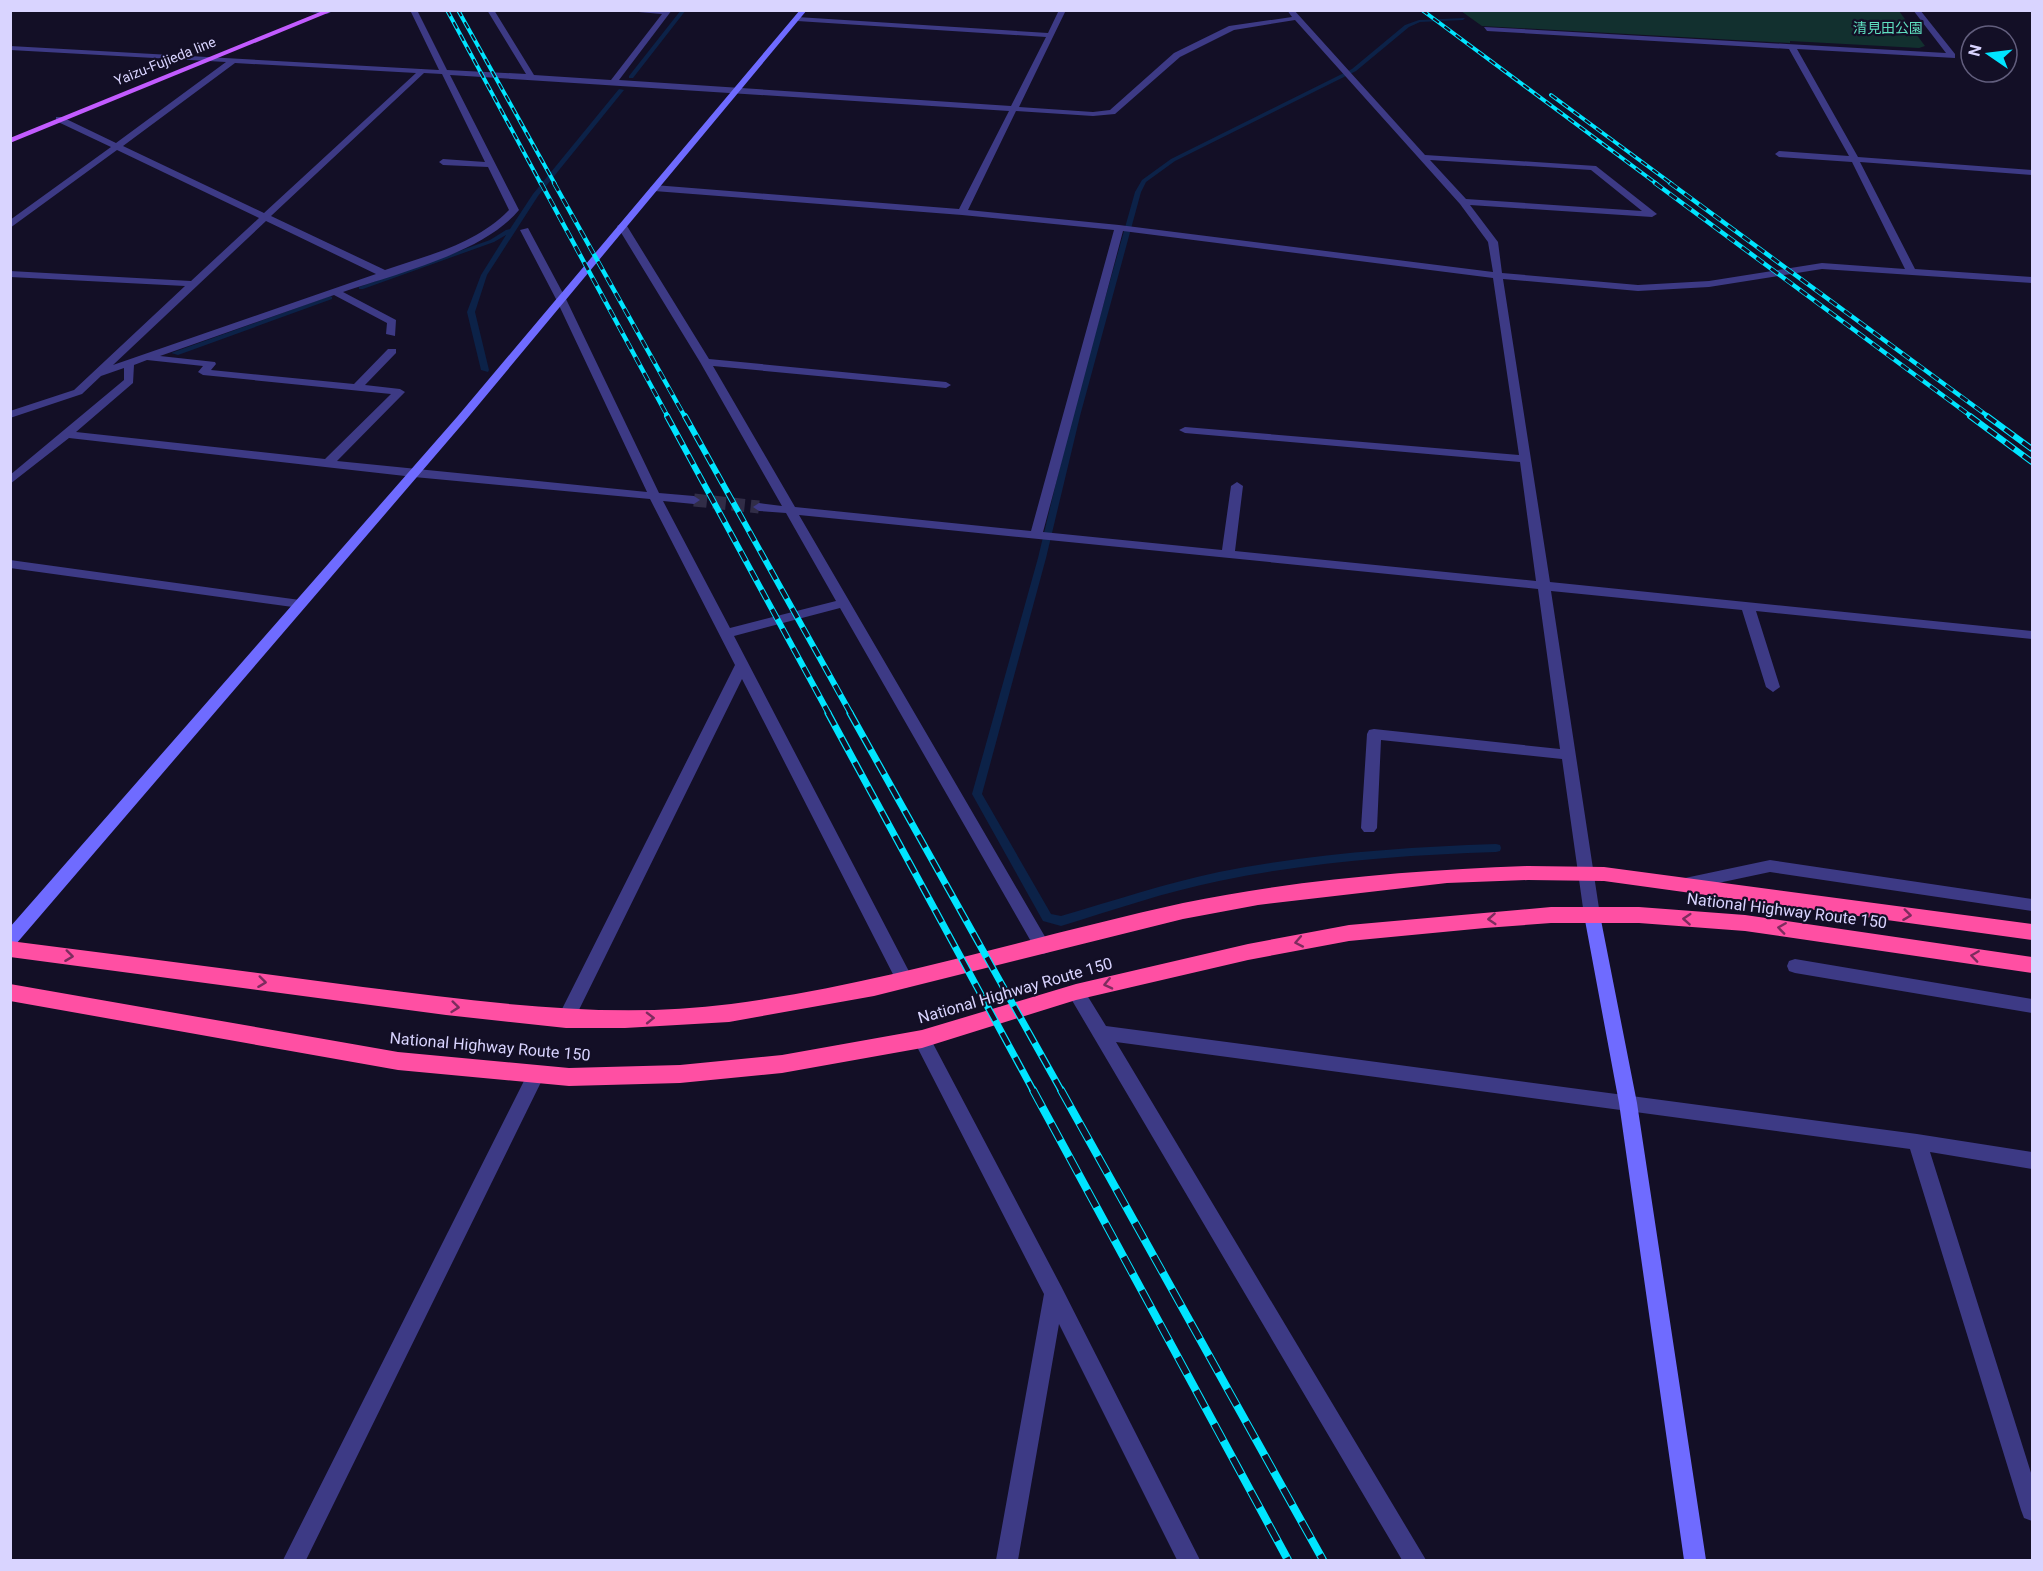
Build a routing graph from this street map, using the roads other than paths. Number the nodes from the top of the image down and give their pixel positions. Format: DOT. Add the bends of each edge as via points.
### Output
graph roads {
  1 [pos="293,10"];
  2 [pos="413,10"];
  3 [pos="490,10"];
  4 [pos="618,10"];
  5 [pos="1063,10"];
  6 [pos="1916,10"];
  7 [pos="329,11"];
  8 [pos="669,11"];
  9 [pos="1293,14"];
  10 [pos="801,15"];
  11 [pos="1487,29"];
  12 [pos="1051,35"];
  13 [pos="1792,47"];
  14 [pos="10,48"];
  15 [pos="207,59"];
  16 [pos="234,60"];
  17 [pos="422,71"];
  18 [pos="445,72"];
  19 [pos="531,77"];
  20 [pos="613,83"];
  21 [pos="733,92"];
  22 [pos="1015,110"];
  23 [pos="59,118"];
  24 [pos="10,141"];
  25 [pos="118,147"];
  26 [pos="1779,154"];
  27 [pos="1421,157"];
  28 [pos="1855,160"];
  29 [pos="443,162"];
  30 [pos="491,165"];
  31 [pos="2032,172"];
  32 [pos="654,188"];
  33 [pos="1463,202"];
  34 [pos="962,212"];
  35 [pos="266,216"];
  36 [pos="10,225"];
  37 [pos="622,226"];
  38 [pos="1119,228"];
  39 [pos="525,230"];
  40 [pos="1911,271"];
  41 [pos="10,274"];
  42 [pos="385,274"];
  43 [pos="1498,276"];
  44 [pos="2032,280"];
  45 [pos="194,284"];
  46 [pos="334,291"];
  47 [pos="561,299"];
  48 [pos="391,334"];
  49 [pos="392,351"];
  50 [pos="145,358"];
  51 [pos="705,362"];
  52 [pos="129,363"];
  53 [pos="97,374"];
  54 [pos="946,385"];
  55 [pos="356,388"];
  56 [pos="10,415"];
  57 [pos="1185,430"];
  58 [pos="67,434"];
  59 [pos="1524,459"];
  60 [pos="328,463"];
  61 [pos="414,473"];
  62 [pos="10,481"];
  63 [pos="1237,486"];
  64 [pos="655,496"];
  65 [pos="694,501"];
  66 [pos="759,507"];
  67 [pos="790,510"];
  68 [pos="1036,535"];
  69 [pos="1228,555"];
  70 [pos="10,564"];
  71 [pos="1543,587"];
  72 [pos="844,603"];
  73 [pos="300,604"];
  74 [pos="1747,605"];
  75 [pos="725,634"];
  76 [pos="2032,634"];
  77 [pos="742,665"];
  78 [pos="1773,687"];
  79 [pos="1569,755"];
  80 [pos="1369,828"];
  81 [pos="1587,873"];
  82 [pos="1682,885"];
  83 [pos="2032,905"];
  84 [pos="1592,915"];
  85 [pos="2032,932"];
  86 [pos="10,939"];
  87 [pos="1043,947"];
  88 [pos="10,949"];
  89 [pos="1795,966"];
  90 [pos="2032,966"];
  91 [pos="905,981"];
  92 [pos="10,992"];
  93 [pos="1076,992"];
  94 [pos="2032,1006"];
  95 [pos="566,1019"];
  96 [pos="1100,1033"];
  97 [pos="922,1039"];
  98 [pos="536,1074"];
  99 [pos="1628,1103"];
  100 [pos="1917,1142"];
  101 [pos="2032,1160"];
  102 [pos="1054,1293"];
  103 [pos="2032,1510"];
  104 [pos="294,1560"];
  105 [pos="1006,1560"];
  106 [pos="1189,1560"];
  107 [pos="1415,1560"];
  108 [pos="1695,1560"];
  1 -- 7 [label="street"];
  2 -- 18 [label="street"];
  3 -- 19 [label="street"];
  4 -- 8 [label="street"];
  5 -- 12 [label="street"];
  6 -- 13 [label="street" via="1952,56"];
  7 -- 15 [label="main road, Yaizu-Fujieda line"];
  8 -- 20 [label="street"];
  9 -- 22 [label="street" via="1232,28 1177,55 1112,112"];
  9 -- 27 [label="street"];
  10 -- 12 [label="street"];
  10 -- 21 [label="street"];
  11 -- 13 [label="street"];
  12 -- 22 [label="street"];
  13 -- 28 [label="street"];
  14 -- 15 [label="street"];
  15 -- 16 [label="street"];
  15 -- 23 [label="main road, Yaizu-Fujieda line"];
  16 -- 17 [label="street"];
  16 -- 25 [label="street"];
  17 -- 18 [label="street"];
  17 -- 35 [label="street"];
  18 -- 19 [label="street"];
  18 -- 30 [label="street"];
  19 -- 20 [label="street"];
  20 -- 21 [label="street"];
  21 -- 22 [label="street"];
  21 -- 32 [label="street"];
  22 -- 34 [label="street"];
  23 -- 24 [label="main road, Yaizu-Fujieda line"];
  23 -- 25 [label="street"];
  25 -- 35 [label="street"];
  25 -- 36 [label="street"];
  26 -- 28 [label="street"];
  27 -- 33 [label="street"];
  27 -- 33 [label="street" via="1593,168 1652,214"];
  28 -- 31 [label="street"];
  28 -- 40 [label="street"];
  29 -- 30 [label="street"];
  30 -- 42 [label="street" via="514,210 503,222 478,240"];
  32 -- 34 [label="street"];
  32 -- 37 [label="street"];
  33 -- 43 [label="street" via="1493,242"];
  34 -- 38 [label="street"];
  35 -- 42 [label="street"];
  35 -- 45 [label="street"];
  37 -- 47 [label="street"];
  37 -- 51 [label="street"];
  38 -- 43 [label="street"];
  38 -- 68 [label="street"];
  39 -- 47 [label="street"];
  40 -- 43 [label="street" via="1822,267 1674,288"];
  40 -- 44 [label="street"];
  41 -- 45 [label="street"];
  42 -- 46 [label="street"];
  43 -- 59 [label="street"];
  45 -- 53 [label="street"];
  46 -- 48 [label="street" via="392,322"];
  46 -- 50 [label="street"];
  47 -- 61 [label="street"];
  47 -- 64 [label="street"];
  49 -- 55 [label="street"];
  50 -- 52 [label="street"];
  50 -- 55 [label="street" via="212,364 203,372"];
  51 -- 54 [label="street"];
  51 -- 67 [label="street"];
  52 -- 53 [label="street"];
  52 -- 58 [label="street" via="129,381"];
  53 -- 56 [label="street" via="78,392"];
  55 -- 60 [label="street" via="400,392"];
  57 -- 59 [label="street"];
  58 -- 60 [label="street"];
  58 -- 62 [label="street"];
  59 -- 71 [label="street"];
  60 -- 61 [label="street"];
  61 -- 64 [label="street"];
  61 -- 73 [label="street"];
  63 -- 69 [label="street"];
  64 -- 65 [label="street"];
  64 -- 75 [label="street"];
  66 -- 67 [label="street"];
  67 -- 68 [label="street"];
  67 -- 72 [label="street"];
  68 -- 69 [label="street"];
  69 -- 71 [label="street"];
  70 -- 73 [label="street"];
  71 -- 74 [label="street"];
  71 -- 79 [label="street"];
  72 -- 75 [label="street"];
  72 -- 87 [label="street"];
  73 -- 86 [label="street"];
  74 -- 76 [label="street"];
  74 -- 78 [label="street"];
  75 -- 77 [label="street"];
  77 -- 91 [label="street"];
  77 -- 95 [label="street"];
  79 -- 80 [label="street" via="1374,734"];
  79 -- 81 [label="street"];
  81 -- 82 [label="highway, National Highway Route 150"];
  81 -- 84 [label="street"];
  81 -- 87 [label="highway, National Highway Route 150" via="1447,876 1258,897 1184,911"];
  82 -- 83 [label="street" via="1770,866"];
  82 -- 85 [label="highway, National Highway Route 150, one-way"];
  90 -- 84 [label="highway, National Highway Route 150, one-way" via="1745,923"];
  84 -- 93 [label="highway, National Highway Route 150, one-way" via="1496,919 1349,933"];
  84 -- 99 [label="street"];
  87 -- 91 [label="highway, National Highway Route 150"];
  88 -- 95 [label="highway, National Highway Route 150, one-way"];
  89 -- 94 [label="street"];
  95 -- 91 [label="highway, National Highway Route 150, one-way" via="729,1013"];
  92 -- 98 [label="highway, National Highway Route 150" via="398,1061"];
  93 -- 96 [label="street"];
  93 -- 97 [label="highway, National Highway Route 150"];
  96 -- 99 [label="street"];
  96 -- 107 [label="street"];
  97 -- 98 [label="highway, National Highway Route 150" via="782,1064 680,1074"];
  97 -- 102 [label="street"];
  98 -- 104 [label="street"];
  99 -- 100 [label="street"];
  99 -- 108 [label="street"];
  100 -- 101 [label="street"];
  100 -- 103 [label="street"];
  102 -- 105 [label="street"];
  102 -- 106 [label="street"];
}
